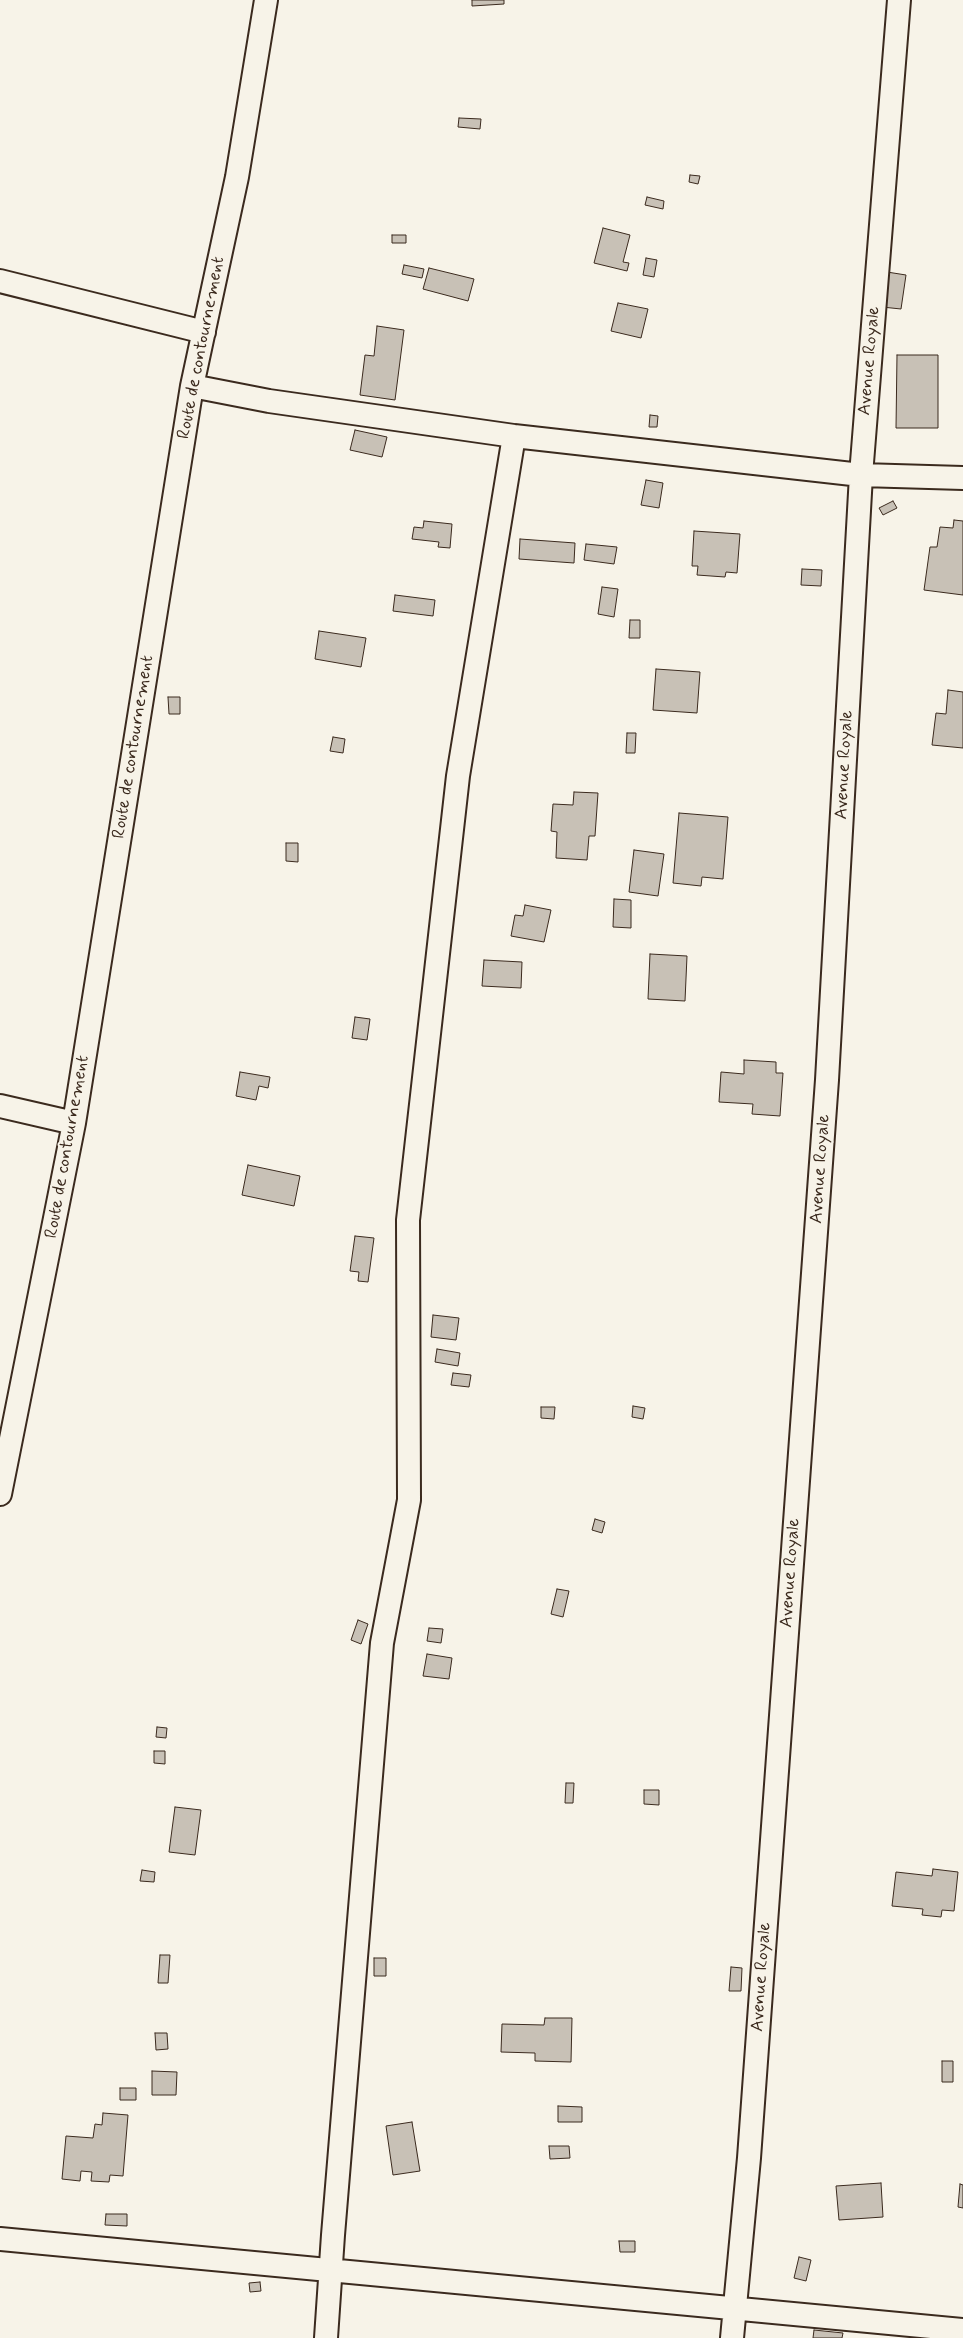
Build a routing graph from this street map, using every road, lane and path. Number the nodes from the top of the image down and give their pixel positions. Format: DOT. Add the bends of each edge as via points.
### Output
graph roads {
  1 [pos="266,0"];
  2 [pos="899,0"];
  3 [pos="0,281"];
  4 [pos="204,332"];
  5 [pos="192,386"];
  6 [pos="514,436"];
  7 [pos="862,475"];
  8 [pos="963,478"];
  9 [pos="0,1106"];
  10 [pos="74,1123"];
  11 [pos="0,1494"];
  12 [pos="0,2239"];
  13 [pos="331,2270"];
  14 [pos="734,2309"];
  15 [pos="963,2330"];
  16 [pos="326,2338"];
  17 [pos="732,2338"];
  1 -- 4 [label="street, Route de contournement" via="237,177"];
  2 -- 7 [label="street, Avenue Royale"];
  3 -- 4 [label="street"];
  4 -- 5 [label="street, Route de contournement"];
  5 -- 6 [label="street" via="269,401"];
  5 -- 10 [label="street, Route de contournement"];
  6 -- 7 [label="street"];
  6 -- 13 [label="street" via="458,776 408,1220 409,1500 382,1643"];
  7 -- 8 [label="street"];
  7 -- 14 [label="street, Avenue Royale" via="827,1080 749,2148"];
  9 -- 10 [label="street"];
  10 -- 11 [label="street, Route de contournement"];
  12 -- 13 [label="street"];
  13 -- 14 [label="street"];
  13 -- 16 [label="street"];
  14 -- 15 [label="street"];
  14 -- 17 [label="street, Avenue Royale"];
}
